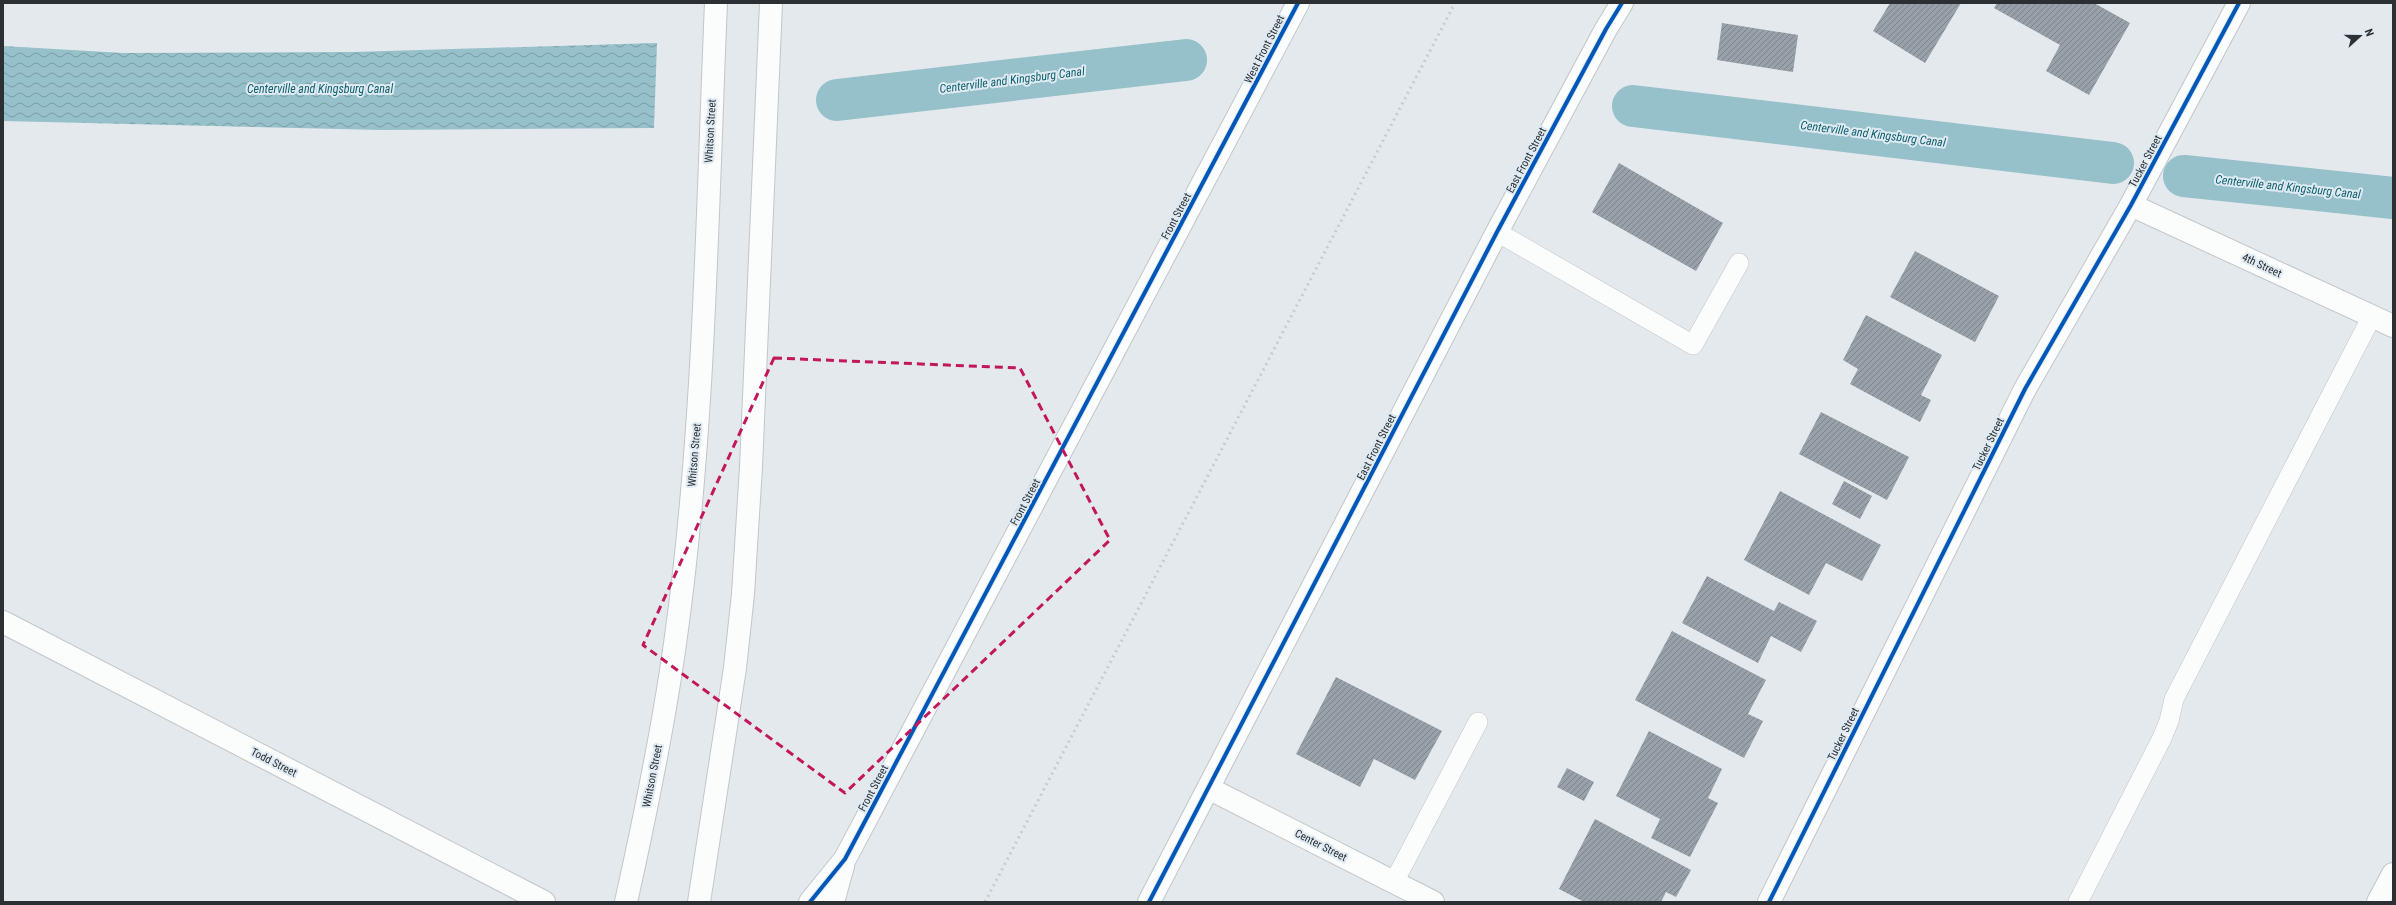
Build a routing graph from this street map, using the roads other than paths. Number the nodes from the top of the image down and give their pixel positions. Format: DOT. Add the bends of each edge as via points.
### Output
graph roads {
  1 [pos="716,3"];
  2 [pos="771,3"];
  3 [pos="1298,3"];
  4 [pos="1622,3"];
  5 [pos="2239,3"];
  6 [pos="1246,104"];
  7 [pos="2131,205"];
  8 [pos="1497,232"];
  9 [pos="1740,262"];
  10 [pos="2372,316"];
  11 [pos="2393,326"];
  12 [pos="3,622"];
  13 [pos="1478,722"];
  14 [pos="1210,788"];
  15 [pos="845,859"];
  16 [pos="2393,874"];
  17 [pos="1394,882"];
  18 [pos="544,902"];
  19 [pos="626,902"];
  20 [pos="699,902"];
  21 [pos="810,902"];
  22 [pos="833,902"];
  23 [pos="1149,902"];
  24 [pos="1433,902"];
  25 [pos="1769,902"];
  26 [pos="2078,902"];
  27 [pos="2378,902"];
  1 -- 19 [label="street, Whitson Street" via="698,406 688,526 677,630 660,734"];
  2 -- 20 [label="street" via="743,594 735,668"];
  3 -- 6 [label="street, West Front Street"];
  4 -- 8 [label="street, East Front Street"];
  5 -- 7 [label="street, Tucker Street"];
  6 -- 15 [label="street, Front Street"];
  7 -- 10 [label="street, 4th Street"];
  7 -- 25 [label="street, Tucker Street" via="2025,389"];
  8 -- 9 [label="lane" via="1693,344"];
  8 -- 14 [label="street, East Front Street"];
  10 -- 11 [label="street, 4th Street"];
  10 -- 26 [label="lane" via="2177,692 2162,738"];
  12 -- 18 [label="street, Todd Street"];
  13 -- 17 [label="lane"];
  14 -- 17 [label="street, Center Street"];
  14 -- 23 [label="street, East Front Street"];
  15 -- 21 [label="street, Front Street"];
  15 -- 22 [label="street, Front Street"];
  16 -- 27 [label="street"];
  17 -- 24 [label="street, Center Street"];
}
